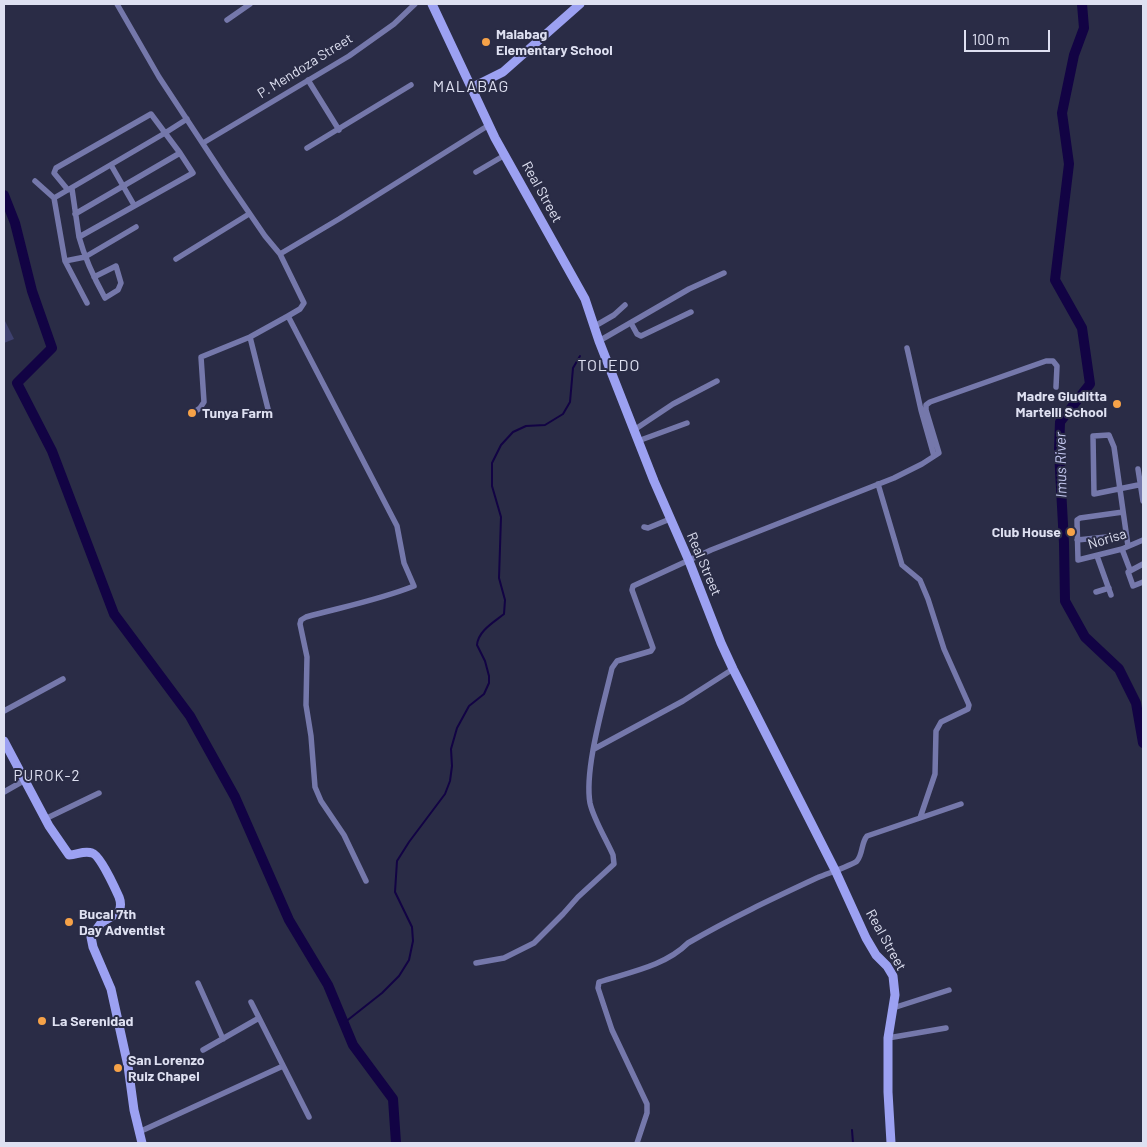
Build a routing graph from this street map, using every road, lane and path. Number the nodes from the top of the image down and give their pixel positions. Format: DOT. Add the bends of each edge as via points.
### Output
graph roads {
  1 [pos="117,4"];
  2 [pos="250,4"];
  3 [pos="415,4"];
  4 [pos="432,4"];
  5 [pos="580,4"];
  6 [pos="227,20"];
  7 [pos="308,80"];
  8 [pos="411,85"];
  9 [pos="471,88"];
  10 [pos="187,119"];
  11 [pos="489,124"];
  12 [pos="339,130"];
  13 [pos="165,133"];
  14 [pos="203,143"];
  15 [pos="307,148"];
  16 [pos="180,153"];
  17 [pos="505,155"];
  18 [pos="111,165"];
  19 [pos="476,172"];
  20 [pos="35,181"];
  21 [pos="123,185"];
  22 [pos="70,190"];
  23 [pos="54,198"];
  24 [pos="134,205"];
  25 [pos="75,214"];
  26 [pos="249,214"];
  27 [pos="136,227"];
  28 [pos="79,237"];
  29 [pos="280,254"];
  30 [pos="85,257"];
  31 [pos="176,259"];
  32 [pos="65,261"];
  33 [pos="724,272"];
  34 [pos="94,277"];
  35 [pos="87,303"];
  36 [pos="625,305"];
  37 [pos="691,312"];
  38 [pos="288,316"];
  39 [pos="631,323"];
  40 [pos="595,326"];
  41 [pos="250,337"];
  42 [pos="599,341"];
  43 [pos="907,348"];
  44 [pos="718,381"];
  45 [pos="1056,387"];
  46 [pos="193,413"];
  47 [pos="270,417"];
  48 [pos="686,423"];
  49 [pos="634,430"];
  50 [pos="638,440"];
  51 [pos="934,456"];
  52 [pos="1138,469"];
  53 [pos="878,484"];
  54 [pos="1142,484"];
  55 [pos="1120,490"];
  56 [pos="1143,501"];
  57 [pos="1123,512"];
  58 [pos="670,519"];
  59 [pos="644,527"];
  60 [pos="1126,535"];
  61 [pos="1077,540"];
  62 [pos="1143,540"];
  63 [pos="1125,548"];
  64 [pos="1097,556"];
  65 [pos="690,561"];
  66 [pos="1143,564"];
  67 [pos="1130,570"];
  68 [pos="1143,582"];
  69 [pos="1109,588"];
  70 [pos="1096,592"];
  71 [pos="1111,595"];
  72 [pos="733,669"];
  73 [pos="62,680"];
  74 [pos="4,711"];
  75 [pos="4,741"];
  76 [pos="594,749"];
  77 [pos="25,780"];
  78 [pos="4,792"];
  79 [pos="99,792"];
  80 [pos="960,804"];
  81 [pos="920,818"];
  82 [pos="45,819"];
  83 [pos="835,870"];
  84 [pos="366,881"];
  85 [pos="476,963"];
  86 [pos="198,983"];
  87 [pos="949,990"];
  88 [pos="251,1002"];
  89 [pos="893,1008"];
  90 [pos="259,1018"];
  91 [pos="946,1028"];
  92 [pos="888,1038"];
  93 [pos="223,1039"];
  94 [pos="203,1050"];
  95 [pos="283,1066"];
  96 [pos="309,1117"];
  97 [pos="139,1132"];
  98 [pos="142,1143"];
  99 [pos="637,1143"];
  100 [pos="892,1143"];
  1 -- 10 [label="street"];
  2 -- 6 [label="street"];
  3 -- 7 [label="street, P. Mendoza Street" via="394,24"];
  4 -- 9 [label="street, Real Street"];
  5 -- 9 [label="street" via="503,72"];
  7 -- 12 [label="street"];
  7 -- 14 [label="street, P. Mendoza Street"];
  8 -- 12 [label="street"];
  9 -- 11 [label="street, Real Street"];
  10 -- 13 [label="street"];
  10 -- 14 [label="street"];
  11 -- 17 [label="street, Real Street"];
  11 -- 29 [label="street"];
  12 -- 15 [label="street"];
  13 -- 16 [label="street"];
  13 -- 18 [label="street"];
  13 -- 22 [label="street" via="151,114 56,168 54,173"];
  14 -- 26 [label="street"];
  16 -- 21 [label="street"];
  16 -- 24 [label="street" via="193,172"];
  17 -- 19 [label="street"];
  17 -- 40 [label="street, Real Street" via="574,278"];
  18 -- 21 [label="street"];
  18 -- 22 [label="street"];
  20 -- 23 [label="street"];
  21 -- 24 [label="street"];
  21 -- 25 [label="street"];
  22 -- 23 [label="street"];
  22 -- 25 [label="street"];
  23 -- 32 [label="street"];
  24 -- 28 [label="street"];
  25 -- 28 [label="street"];
  26 -- 29 [label="street"];
  26 -- 31 [label="street"];
  27 -- 30 [label="street"];
  28 -- 30 [label="street"];
  29 -- 38 [label="street" via="304,303"];
  30 -- 32 [label="street"];
  30 -- 34 [label="street"];
  32 -- 35 [label="street"];
  33 -- 39 [label="street"];
  34 -- 34 [label="street" via="116,266 121,283 118,290 105,298"];
  36 -- 40 [label="street"];
  37 -- 39 [label="street" via="641,336"];
  38 -- 41 [label="street"];
  38 -- 84 [label="street" via="397,526 404,563 414,586 301,620 307,657 306,705 315,787 321,802 344,835"];
  39 -- 42 [label="street"];
  40 -- 42 [label="street, Real Street"];
  41 -- 46 [label="street" via="201,357 204,402"];
  41 -- 47 [label="street"];
  42 -- 49 [label="street, Real Street"];
  43 -- 51 [label="street"];
  44 -- 49 [label="street" via="686,396"];
  45 -- 51 [label="street" via="1057,366 1053,361 1046,361 930,402 926,410 939,453"];
  48 -- 50 [label="street"];
  49 -- 50 [label="street, Real Street"];
  50 -- 58 [label="street, Real Street"];
  51 -- 53 [label="street"];
  52 -- 54 [label="street"];
  53 -- 65 [label="street"];
  53 -- 81 [label="street" via="902,566 920,580 944,649 969,705 968,709 941,722 936,731 935,774"];
  54 -- 55 [label="street"];
  54 -- 56 [label="street"];
  55 -- 55 [label="street" via="1094,494 1093,436 1109,435 1114,447"];
  55 -- 57 [label="street"];
  57 -- 60 [label="street"];
  57 -- 61 [label="street" via="1080,518 1077,520"];
  58 -- 59 [label="street"];
  58 -- 65 [label="street, Real Street"];
  60 -- 61 [label="street"];
  60 -- 63 [label="street"];
  61 -- 64 [label="street, Norisa" via="1078,560"];
  62 -- 63 [label="street, Norisa"];
  63 -- 64 [label="street, Norisa"];
  63 -- 67 [label="street"];
  64 -- 69 [label="street"];
  65 -- 72 [label="street, Real Street"];
  65 -- 76 [label="street" via="632,587 653,648 615,663 612,668"];
  66 -- 67 [label="street"];
  67 -- 68 [label="street" via="1133,586"];
  69 -- 70 [label="street"];
  69 -- 71 [label="street"];
  72 -- 76 [label="street"];
  72 -- 83 [label="street, Real Street"];
  73 -- 74 [label="street"];
  75 -- 77 [label="street"];
  76 -- 85 [label="street" via="588,784 590,805 614,864 534,943 504,958"];
  77 -- 78 [label="street"];
  77 -- 82 [label="street"];
  79 -- 82 [label="street"];
  80 -- 81 [label="street"];
  81 -- 83 [label="street" via="867,836 856,862"];
  82 -- 97 [label="street" via="69,854 94,853 121,906 119,912 101,923 91,937 111,989"];
  83 -- 89 [label="street, Real Street" via="866,938 893,976"];
  83 -- 99 [label="street" via="714,928 664,961 599,982 598,988 612,1030 647,1104"];
  86 -- 93 [label="street"];
  87 -- 89 [label="street"];
  88 -- 90 [label="street"];
  89 -- 92 [label="street, Real Street"];
  90 -- 93 [label="street"];
  90 -- 95 [label="street"];
  91 -- 92 [label="street"];
  92 -- 100 [label="street, Real Street"];
  93 -- 94 [label="street"];
  95 -- 96 [label="street"];
  95 -- 97 [label="street"];
  97 -- 98 [label="street"];
}
